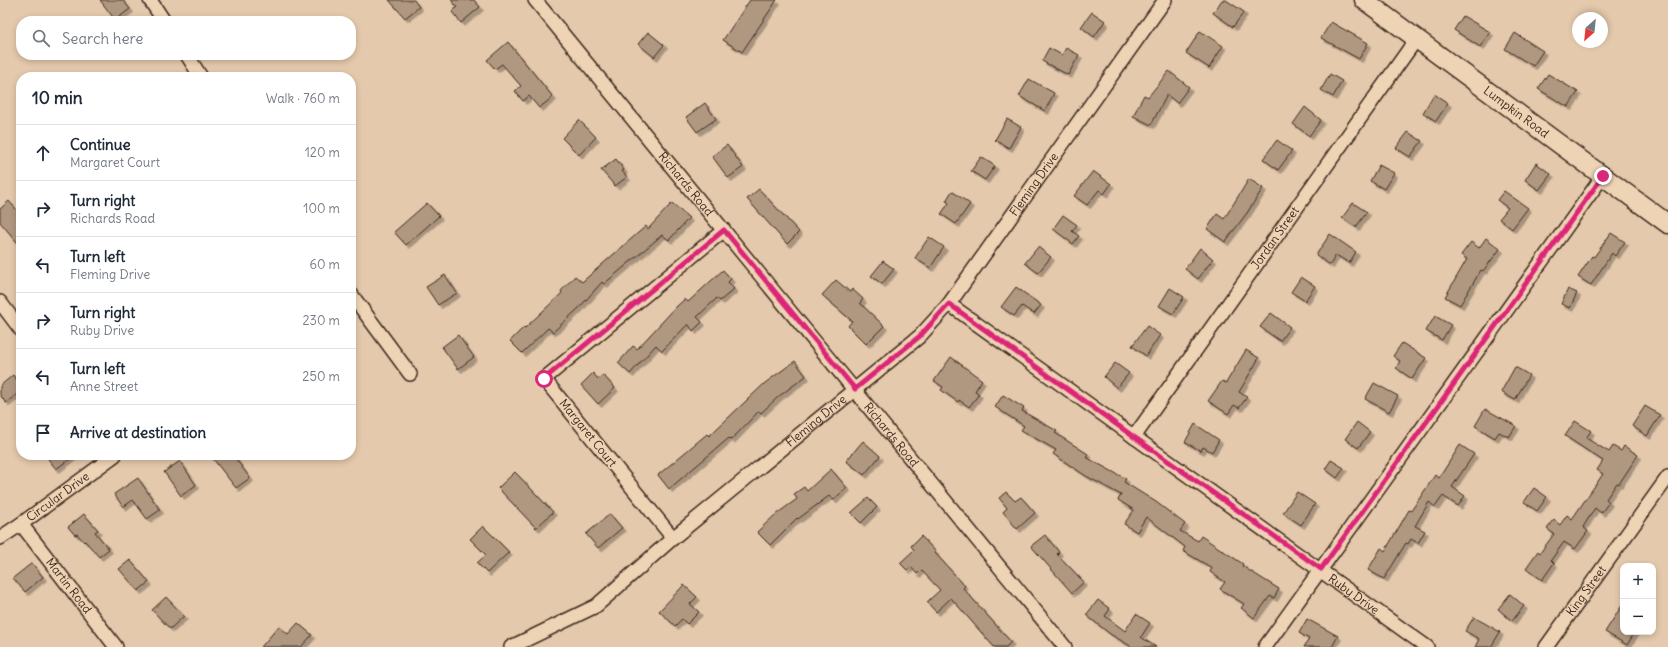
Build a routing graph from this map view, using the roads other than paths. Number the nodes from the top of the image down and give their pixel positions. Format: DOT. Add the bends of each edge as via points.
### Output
graph roads {
  1 [pos="150,0"];
  2 [pos="535,0"];
  3 [pos="1165,0"];
  4 [pos="1364,0"];
  5 [pos="161,16"];
  6 [pos="1417,38"];
  7 [pos="190,60"];
  8 [pos="198,72"];
  9 [pos="1603,176"];
  10 [pos="1668,224"];
  11 [pos="724,230"];
  12 [pos="356,301"];
  13 [pos="0,302"];
  14 [pos="949,304"];
  15 [pos="16,323"];
  16 [pos="410,374"];
  17 [pos="855,389"];
  18 [pos="1134,437"];
  19 [pos="107,460"];
  20 [pos="1668,477"];
  21 [pos="21,524"];
  22 [pos="0,538"];
  23 [pos="673,538"];
  24 [pos="1321,569"];
  25 [pos="116,647"];
  26 [pos="511,647"];
  27 [pos="1065,647"];
  28 [pos="1265,647"];
  29 [pos="1427,647"];
  30 [pos="1546,647"];
  1 -- 5 [label="street"];
  2 -- 11 [label="street, Richards Road"];
  3 -- 14 [label="street, Fleming Drive"];
  4 -- 6 [label="main road, Lumpkin Road"];
  6 -- 9 [label="main road, Lumpkin Road"];
  6 -- 18 [label="street, Jordan Street"];
  7 -- 8 [label="street"];
  9 -- 10 [label="main road, Lumpkin Road"];
  9 -- 24 [label="street"];
  11 -- 17 [label="street, Richards Road"];
  11 -- 23 [label="street, Margaret Court" via="544,379"];
  12 -- 16 [label="street"];
  13 -- 15 [label="street"];
  14 -- 17 [label="street, Fleming Drive" via="920,336"];
  14 -- 18 [label="street, Ruby Drive"];
  17 -- 23 [label="street, Fleming Drive"];
  17 -- 27 [label="street, Richards Road"];
  18 -- 24 [label="street, Ruby Drive"];
  19 -- 21 [label="street, Circular Drive"];
  20 -- 30 [label="street, King Street"];
  21 -- 22 [label="street, Circular Drive"];
  21 -- 25 [label="street, Martin Road"];
  23 -- 26 [label="street, Fleming Drive" via="596,606"];
  24 -- 28 [label="street"];
  24 -- 29 [label="street, Ruby Drive"];
}
